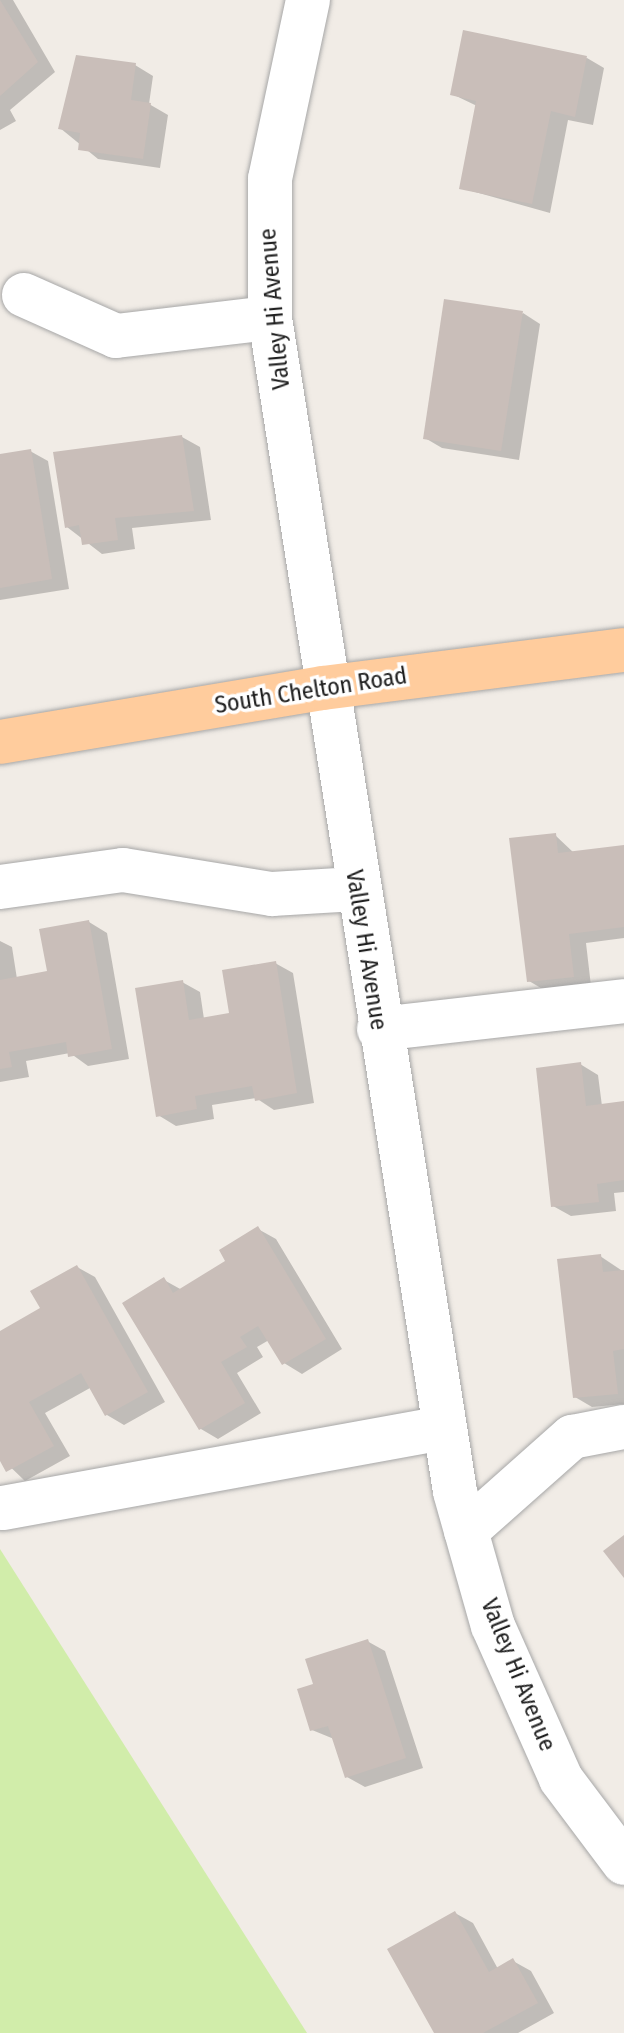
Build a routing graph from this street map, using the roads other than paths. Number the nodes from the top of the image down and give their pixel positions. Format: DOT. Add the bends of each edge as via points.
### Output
graph roads {
  1 [pos="308,0"];
  2 [pos="24,295"];
  3 [pos="270,318"];
  4 [pos="624,650"];
  5 [pos="323,688"];
  6 [pos="0,742"];
  7 [pos="0,887"];
  8 [pos="356,889"];
  9 [pos="624,1001"];
  10 [pos="379,1029"];
  11 [pos="624,1427"];
  12 [pos="444,1428"];
  13 [pos="3,1508"];
  14 [pos="466,1531"];
  15 [pos="624,1863"];
  1 -- 3 [label="street, Valley Hi Avenue" via="270,179"];
  2 -- 3 [label="street" via="116,336"];
  3 -- 5 [label="street, Valley Hi Avenue"];
  4 -- 5 [label="main road, South Chelton Road"];
  5 -- 6 [label="main road, South Chelton Road"];
  5 -- 8 [label="street, Valley Hi Avenue"];
  7 -- 8 [label="street" via="123,870 272,894"];
  8 -- 10 [label="street, Valley Hi Avenue"];
  9 -- 10 [label="street"];
  10 -- 12 [label="street, Valley Hi Avenue"];
  11 -- 14 [label="street" via="572,1437"];
  12 -- 13 [label="street"];
  12 -- 14 [label="street, Valley Hi Avenue"];
  14 -- 15 [label="street, Valley Hi Avenue" via="493,1626 561,1779"];
}
